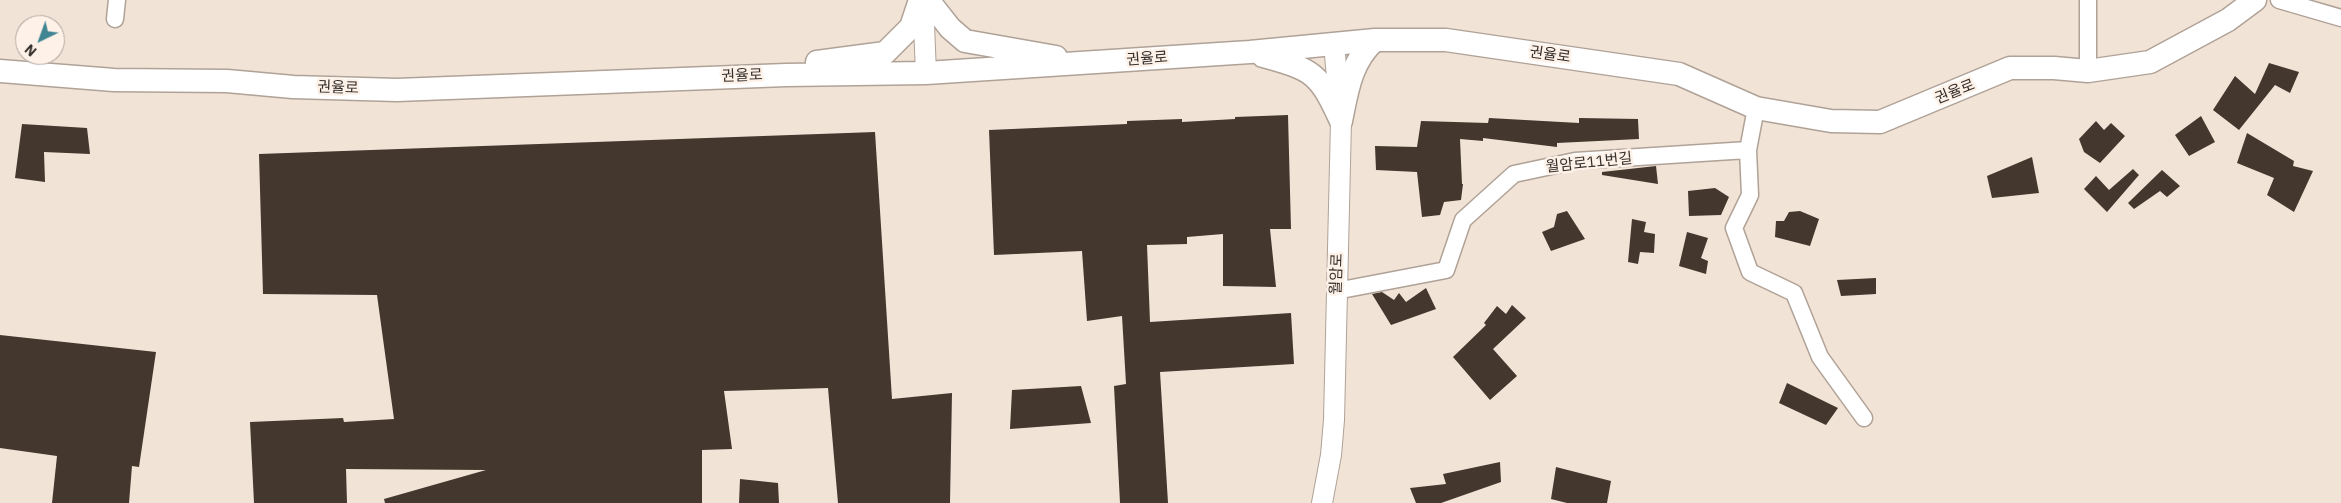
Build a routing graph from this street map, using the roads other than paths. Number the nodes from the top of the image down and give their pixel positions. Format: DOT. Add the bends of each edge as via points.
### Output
graph roads {
  1 [pos="117,0"];
  2 [pos="921,0"];
  3 [pos="928,0"];
  4 [pos="2088,0"];
  5 [pos="2255,0"];
  6 [pos="2279,0"];
  7 [pos="2341,18"];
  8 [pos="115,19"];
  9 [pos="1375,40"];
  10 [pos="1334,44"];
  11 [pos="1250,52"];
  12 [pos="1086,63"];
  13 [pos="0,70"];
  14 [pos="2088,71"];
  15 [pos="926,73"];
  16 [pos="786,75"];
  17 [pos="1756,108"];
  18 [pos="1341,121"];
  19 [pos="1748,150"];
  20 [pos="1336,291"];
  21 [pos="1864,418"];
  22 [pos="1322,503"];
  1 -- 8 [label="street"];
  2 -- 15 [label="street"];
  2 -- 16 [label="main road" via="911,28 885,53 817,62"];
  3 -- 12 [label="main road" via="965,41"];
  4 -- 14 [label="street"];
  5 -- 14 [label="main road, 권율로" via="2228,20 2150,62"];
  6 -- 7 [label="street"];
  9 -- 10 [label="main road, 권율로"];
  9 -- 17 [label="main road, 권율로" via="1446,40 1679,74"];
  9 -- 18 [label="main road" via="1363,51 1354,69"];
  10 -- 11 [label="main road, 권율로"];
  10 -- 18 [label="street, 월암로"];
  11 -- 12 [label="main road, 권율로"];
  11 -- 18 [label="main road" via="1293,64 1314,74 1328,92"];
  12 -- 15 [label="main road, 권율로"];
  13 -- 16 [label="main road, 권율로" via="114,80 227,81 397,90"];
  14 -- 17 [label="main road, 권율로" via="2010,68 1880,122 1831,122"];
  15 -- 16 [label="main road, 권율로"];
  17 -- 19 [label="street"];
  18 -- 20 [label="street, 월암로"];
  19 -- 20 [label="street, 월암로11번길" via="1575,162 1514,174 1463,220 1446,270"];
  19 -- 21 [label="street" via="1750,195 1734,228 1750,272 1794,293 1820,357"];
  20 -- 22 [label="street, 월암로" via="1332,437"];
}
